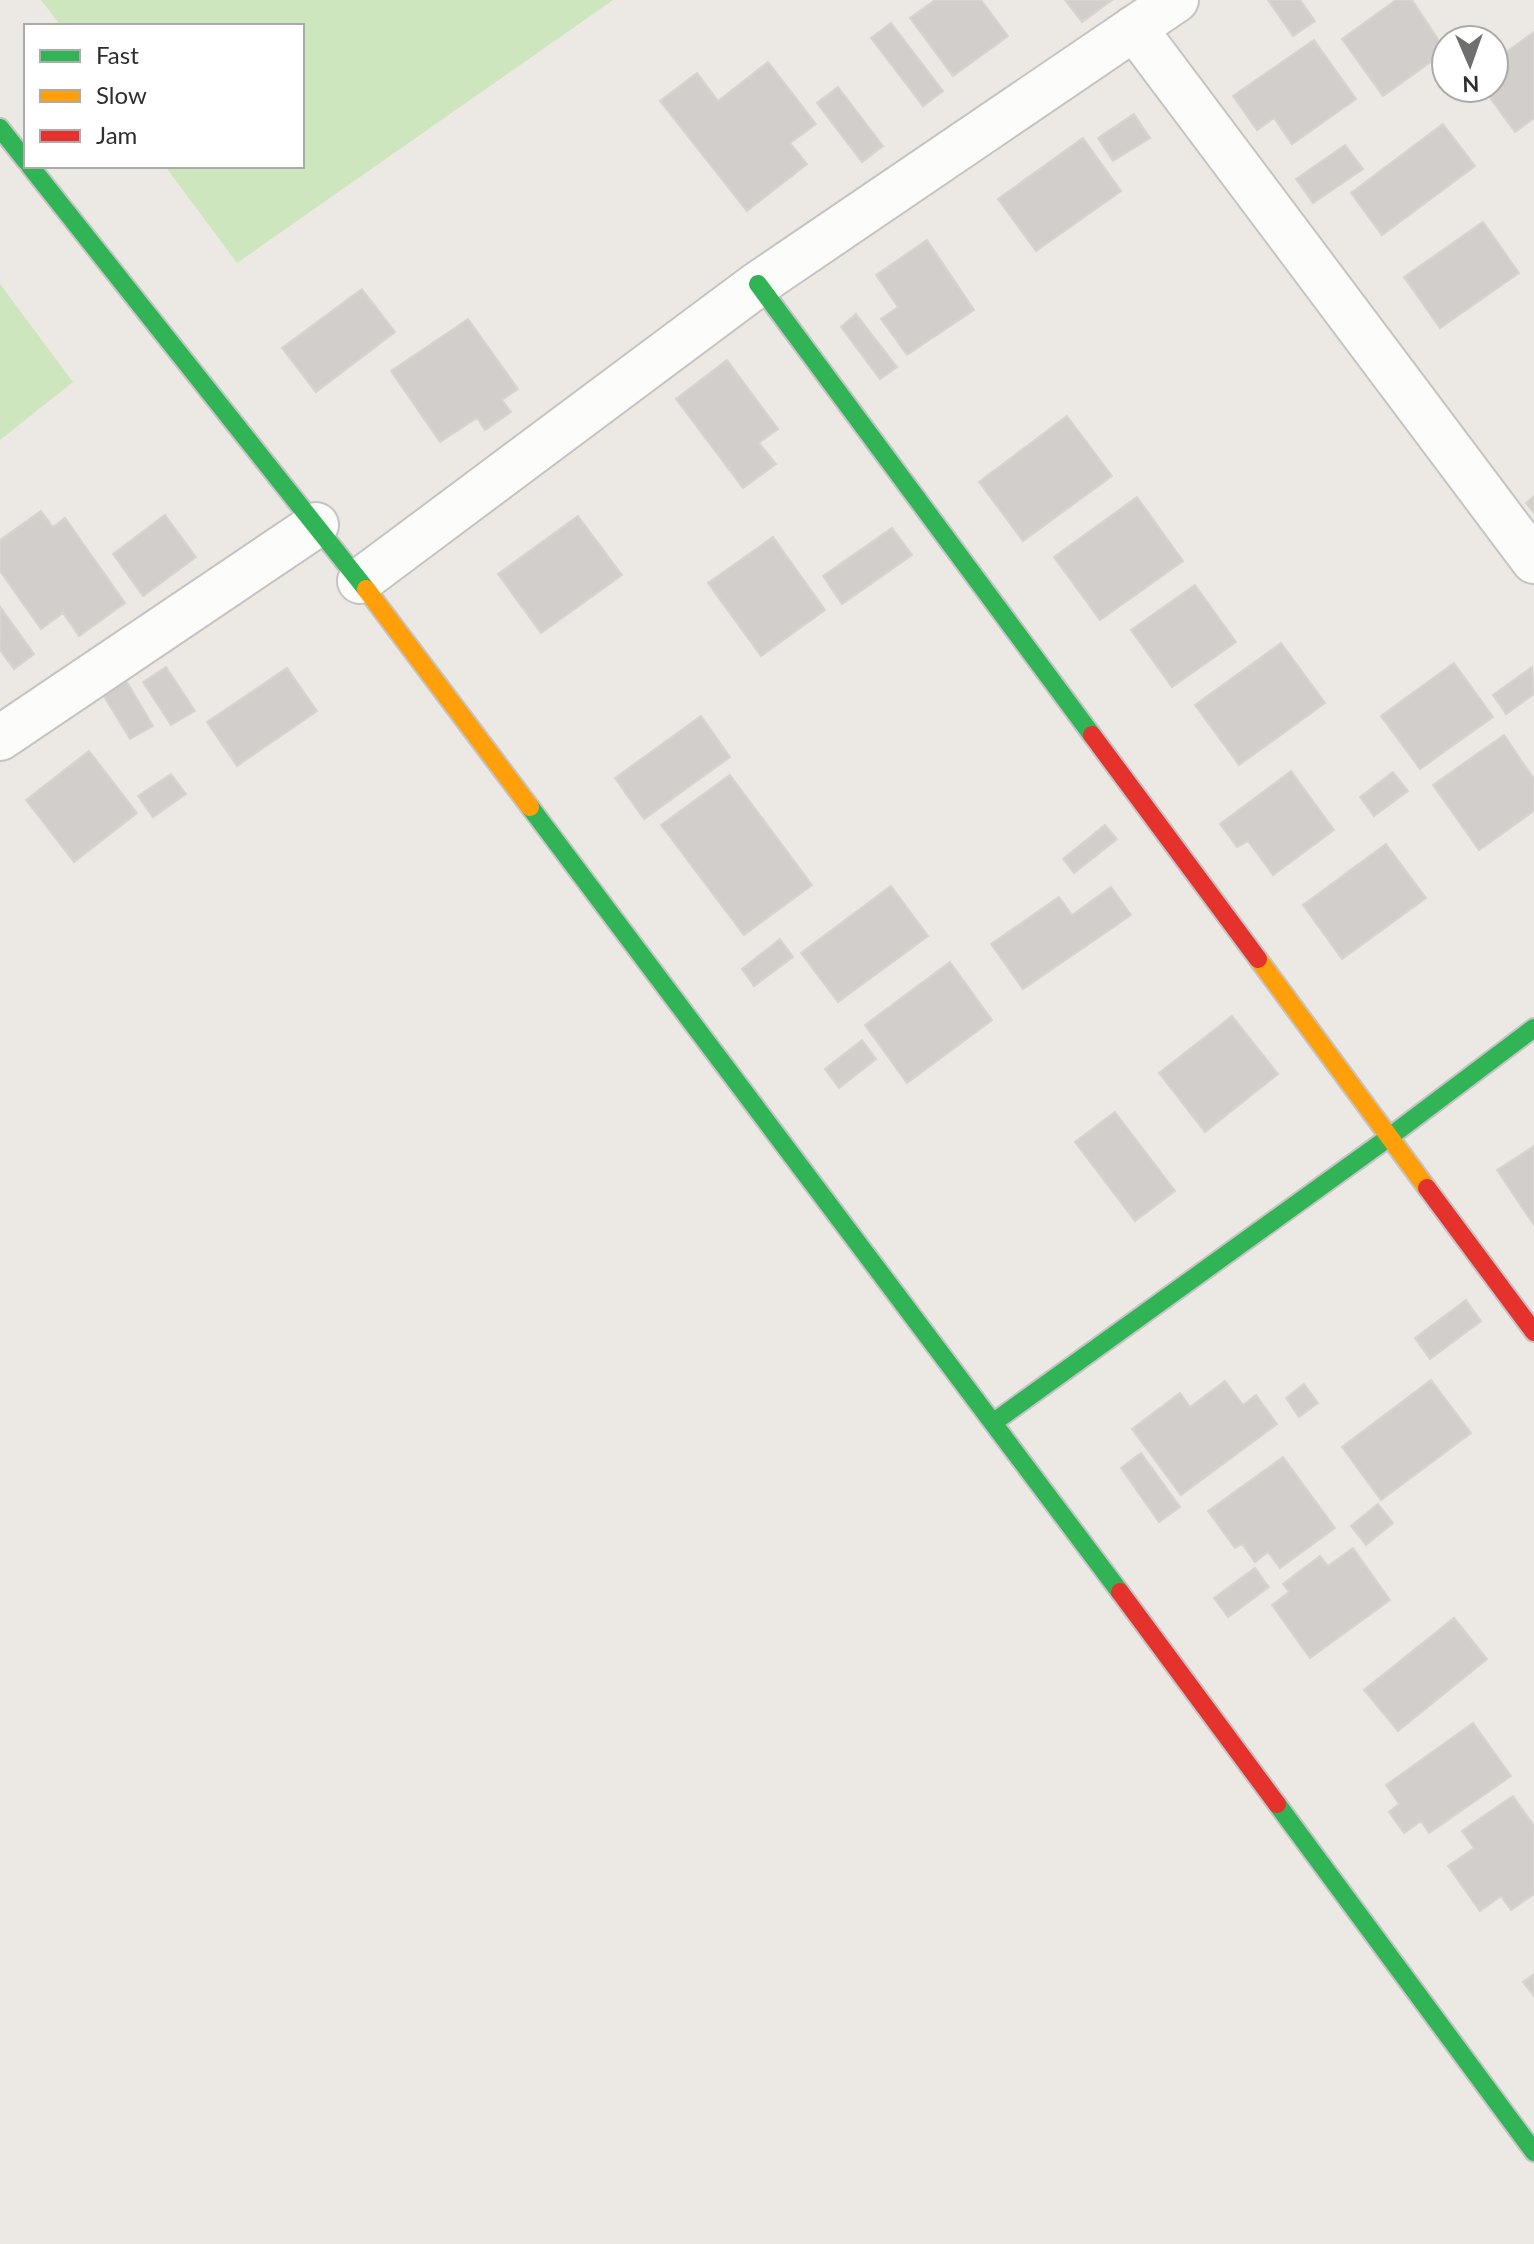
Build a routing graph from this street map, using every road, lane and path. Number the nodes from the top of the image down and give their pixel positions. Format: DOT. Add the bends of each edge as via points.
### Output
graph roads {
  1 [pos="1176,0"];
  2 [pos="1134,28"];
  3 [pos="0,128"];
  4 [pos="24,158"];
  5 [pos="32,168"];
  6 [pos="758,284"];
  7 [pos="316,525"];
  8 [pos="1534,561"];
  9 [pos="360,581"];
  10 [pos="0,738"];
  11 [pos="1534,1028"];
  12 [pos="1388,1138"];
  13 [pos="1534,1332"];
  14 [pos="994,1422"];
  15 [pos="1534,2152"];
  1 -- 2 [label="street"];
  2 -- 6 [label="street"];
  2 -- 8 [label="street"];
  3 -- 4 [label="street"];
  5 -- 7 [label="street"];
  6 -- 9 [label="street"];
  6 -- 12 [label="street"];
  7 -- 9 [label="street"];
  7 -- 10 [label="street"];
  9 -- 14 [label="street"];
  11 -- 12 [label="street"];
  12 -- 13 [label="street"];
  12 -- 14 [label="street"];
  14 -- 15 [label="street"];
}
